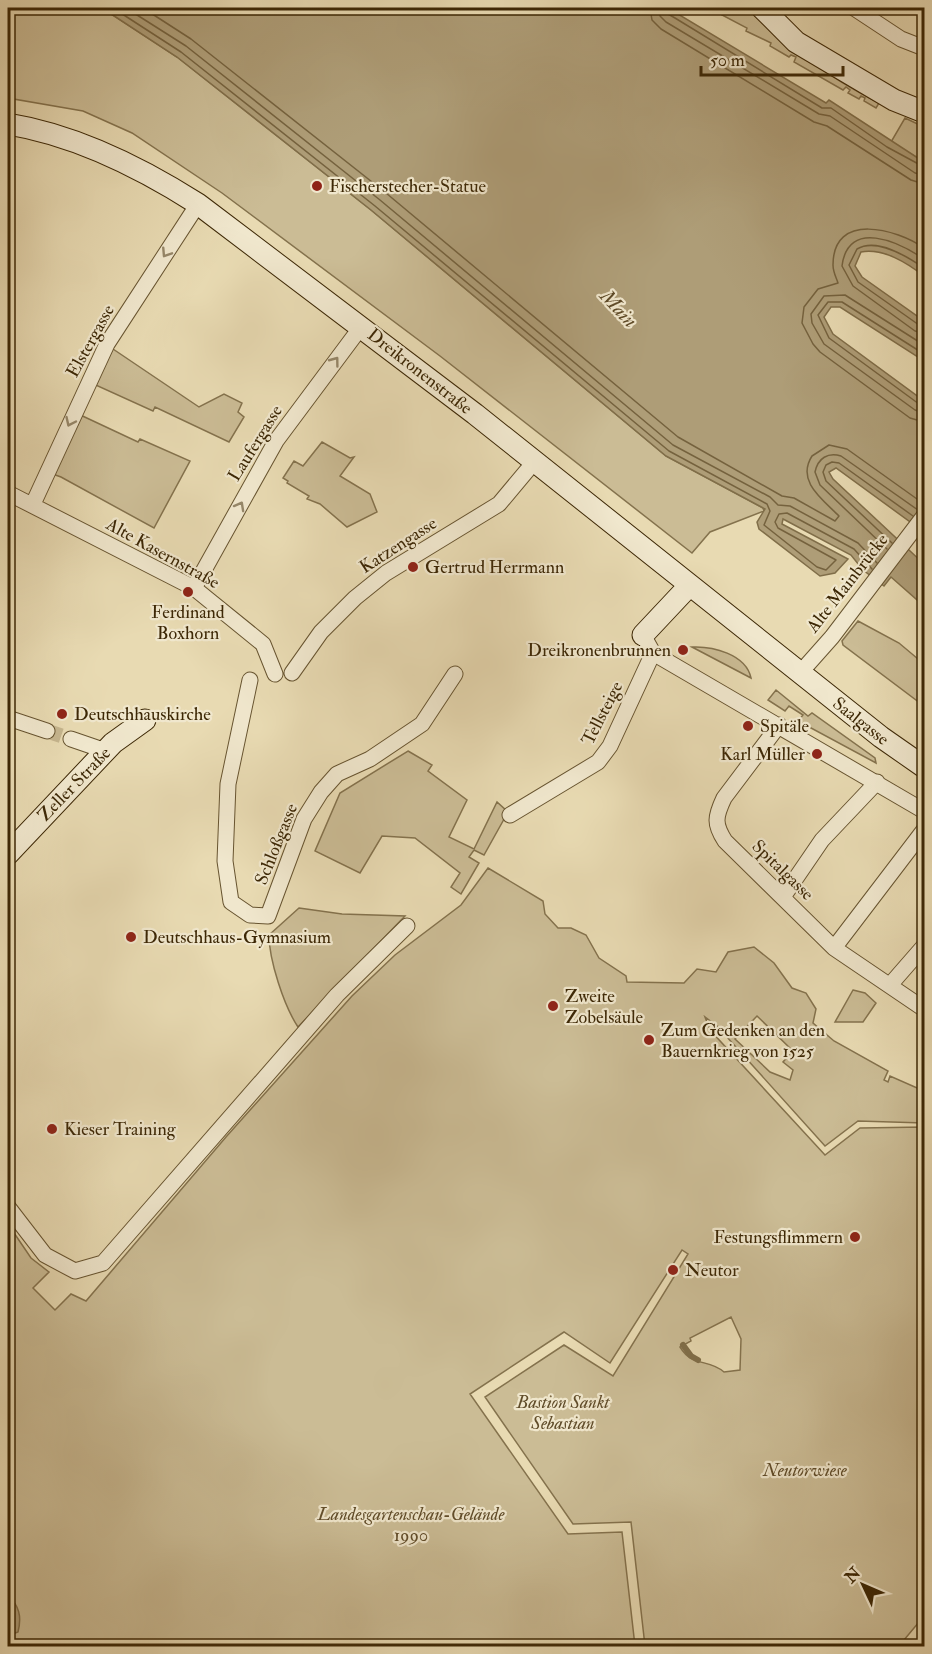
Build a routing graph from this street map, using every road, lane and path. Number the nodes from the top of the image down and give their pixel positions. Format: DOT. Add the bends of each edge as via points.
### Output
graph roads {
  1 [pos="762,8"];
  2 [pos="854,8"];
  3 [pos="924,48"];
  4 [pos="924,112"];
  5 [pos="8,124"];
  6 [pos="198,204"];
  7 [pos="361,327"];
  8 [pos="535,461"];
  9 [pos="8,493"];
  10 [pos="33,504"];
  11 [pos="924,516"];
  12 [pos="689,586"];
  13 [pos="194,588"];
  14 [pos="648,644"];
  15 [pos="292,673"];
  16 [pos="275,674"];
  17 [pos="455,674"];
  18 [pos="800,674"];
  19 [pos="250,680"];
  20 [pos="8,718"];
  21 [pos="145,720"];
  22 [pos="779,725"];
  23 [pos="47,731"];
  24 [pos="71,739"];
  25 [pos="106,751"];
  26 [pos="924,767"];
  27 [pos="877,782"];
  28 [pos="924,811"];
  29 [pos="510,815"];
  30 [pos="924,830"];
  31 [pos="8,854"];
  32 [pos="783,897"];
  33 [pos="407,926"];
  34 [pos="924,946"];
  35 [pos="834,948"];
  36 [pos="890,985"];
  37 [pos="924,1009"];
  38 [pos="8,1208"];
  1 -- 4 [label="main road" via="796,42"];
  2 -- 3 [label="street" via="901,39"];
  5 -- 6 [label="main road, Dreikronenstraße" via="97,150"];
  6 -- 7 [label="main road, Dreikronenstraße"];
  6 -- 10 [label="street, Elstergasse, one-way" via="106,344"];
  7 -- 8 [label="main road, Dreikronenstraße"];
  13 -- 7 [label="street, Laufergasse, one-way" via="276,441"];
  8 -- 12 [label="main road, Dreikronenstraße"];
  8 -- 15 [label="street, Katzengasse" via="499,504 386,573 355,598 321,632"];
  9 -- 10 [label="street, Alte Kasernstraße"];
  10 -- 13 [label="street, Alte Kasernstraße"];
  11 -- 18 [label="street, Alte Mainbrücke"];
  12 -- 14 [label="main road"];
  12 -- 18 [label="main road, Dreikronenstraße"];
  13 -- 16 [label="street, Alte Kasernstraße" via="263,644"];
  14 -- 22 [label="street"];
  14 -- 29 [label="street, Tellsteige" via="610,746 598,762"];
  17 -- 19 [label="street, Schloßgasse" via="422,724 370,759 337,774 321,792 304,819 268,916 250,915 231,902 225,861 228,784"];
  18 -- 26 [label="main road, Saalgasse"];
  20 -- 23 [label="street"];
  21 -- 25 [label="main road, Zeller Straße"];
  22 -- 27 [label="street"];
  22 -- 32 [label="street, Spitalgasse" via="724,798 716,827 725,841"];
  24 -- 25 [label="street"];
  25 -- 31 [label="main road, Zeller Straße"];
  27 -- 28 [label="street"];
  27 -- 32 [label="street" via="822,840"];
  30 -- 35 [label="street"];
  32 -- 35 [label="street, Spitalgasse"];
  33 -- 38 [label="street" via="337,996 103,1263 75,1271 45,1255"];
  34 -- 36 [label="street"];
  35 -- 36 [label="street, Spitalgasse"];
  36 -- 37 [label="street, Spitalgasse"];
}
